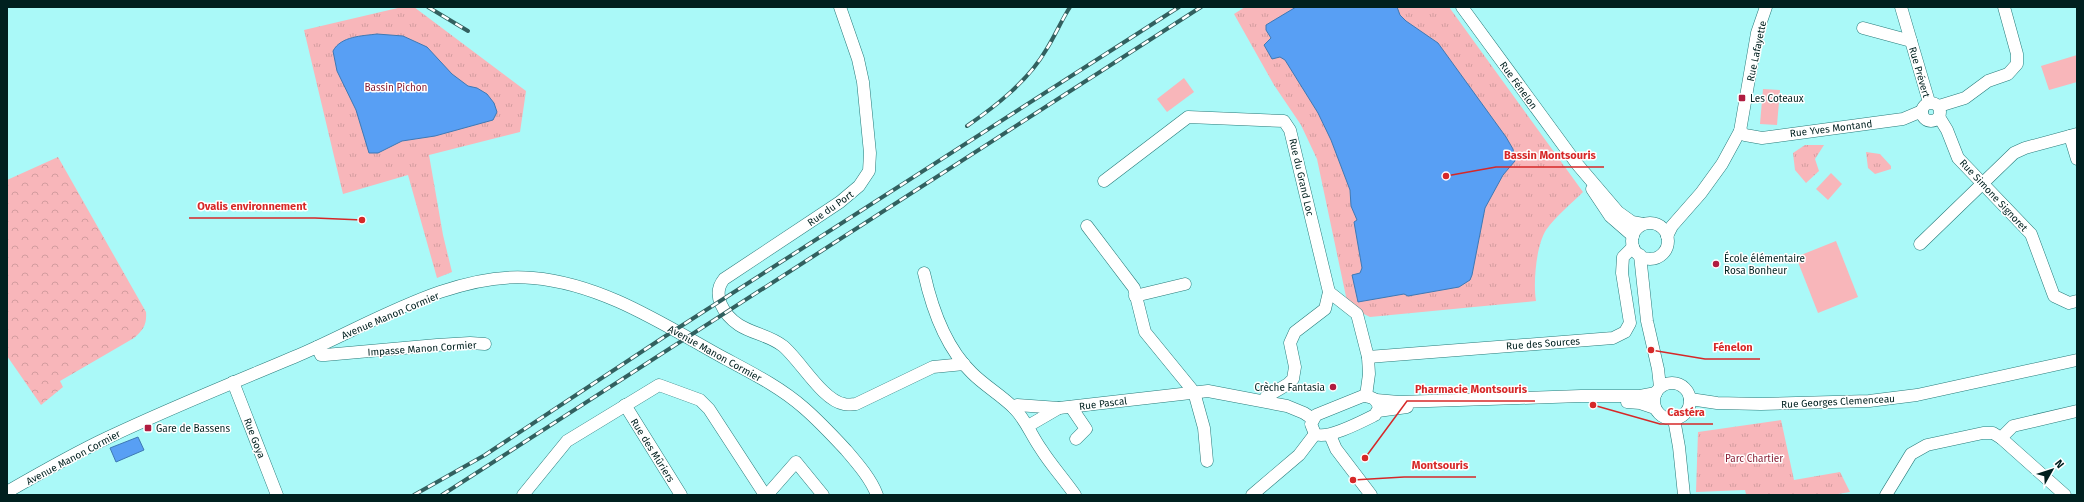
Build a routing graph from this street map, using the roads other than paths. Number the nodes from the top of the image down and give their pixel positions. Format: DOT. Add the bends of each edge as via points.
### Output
graph roads {
  1 [pos="840,7"];
  2 [pos="1462,7"];
  3 [pos="1766,7"];
  4 [pos="1901,7"];
  5 [pos="2004,7"];
  6 [pos="1863,28"];
  7 [pos="1911,41"];
  8 [pos="1932,109"];
  9 [pos="1740,131"];
  10 [pos="2074,135"];
  11 [pos="2077,159"];
  12 [pos="1577,164"];
  13 [pos="1104,181"];
  14 [pos="1983,183"];
  15 [pos="1695,200"];
  16 [pos="1643,224"];
  17 [pos="1656,224"];
  18 [pos="1087,226"];
  19 [pos="1668,236"];
  20 [pos="1920,244"];
  21 [pos="1639,249"];
  22 [pos="924,273"];
  23 [pos="1185,284"];
  24 [pos="1329,292"];
  25 [pos="1136,296"];
  26 [pos="2077,301"];
  27 [pos="356,329"];
  28 [pos="485,344"];
  29 [pos="317,347"];
  30 [pos="359,352"];
  31 [pos="1368,357"];
  32 [pos="2077,360"];
  33 [pos="964,364"];
  34 [pos="234,382"];
  35 [pos="1662,387"];
  36 [pos="1194,392"];
  37 [pos="1690,399"];
  38 [pos="1264,401"];
  39 [pos="1373,402"];
  40 [pos="625,405"];
  41 [pos="1071,407"];
  42 [pos="1014,408"];
  43 [pos="1059,408"];
  44 [pos="1655,408"];
  45 [pos="2077,411"];
  46 [pos="1313,419"];
  47 [pos="1674,419"];
  48 [pos="1028,426"];
  49 [pos="1315,434"];
  50 [pos="1330,435"];
  51 [pos="2002,438"];
  52 [pos="1076,439"];
  53 [pos="1207,460"];
  54 [pos="7,492"];
  55 [pos="277,495"];
  56 [pos="523,495"];
  57 [pos="681,495"];
  58 [pos="766,495"];
  59 [pos="823,495"];
  60 [pos="877,495"];
  61 [pos="1076,495"];
  62 [pos="1252,495"];
  63 [pos="1371,495"];
  64 [pos="1684,495"];
  65 [pos="1886,495"];
  66 [pos="2065,495"];
  1 -- 33 [label="street, Rue du Port" via="863,82 870,153 869,171 859,186 840,202 724,280 719,285 718,298 740,326 768,336 783,346 826,394 844,404 856,404 933,368"];
  2 -- 12 [label="street, Rue Fénelon"];
  3 -- 9 [label="street, Rue Lafayette" via="1757,33"];
  4 -- 7 [label="street, Rue Prévert"];
  5 -- 8 [label="street, Rue Yves Montand" via="2017,54 2017,64 2008,74 1988,81 1965,98"];
  6 -- 7 [label="street, Rue Prévert"];
  7 -- 8 [label="street, Rue Prévert"];
  8 -- 9 [label="street, Rue Yves Montand" via="1903,119 1762,138 1745,135"];
  8 -- 14 [label="street, Rue Simone Signoret" via="1947,130 1958,158"];
  9 -- 15 [label="street, Rue Lafayette" via="1726,159"];
  10 -- 11 [label="street"];
  10 -- 14 [label="street" via="2014,153"];
  12 -- 16 [label="street, Rue Fénelon" via="1618,212 1632,222"];
  12 -- 21 [label="street, Rue Fénelon" via="1600,204"];
  13 -- 24 [label="street, Rue du Grand Loc" via="1188,117 1284,122 1290,130"];
  14 -- 20 [label="street"];
  14 -- 26 [label="street, Rue Simone Signoret" via="2031,234 2054,296 2069,303"];
  15 -- 17 [label="street, Rue Lafayette" via="1682,211"];
  15 -- 19 [label="street, Rue Lafayette" via="1672,226"];
  16 -- 17 [label="street"];
  16 -- 21 [label="street" via="1635,231"];
  17 -- 19 [label="street"];
  18 -- 25 [label="street" via="1134,288"];
  19 -- 21 [label="street" via="1667,247 1655,258"];
  21 -- 31 [label="street, Rue des Sources" via="1623,257 1622,273 1630,320 1625,332 1620,336"];
  21 -- 35 [label="street" via="1647,321"];
  22 -- 33 [label="street" via="930,300 940,326"];
  23 -- 25 [label="street"];
  24 -- 31 [label="street" via="1357,314"];
  24 -- 38 [label="street" via="1325,309 1295,332 1290,343 1295,368 1293,378"];
  25 -- 36 [label="street" via="1145,332"];
  27 -- 29 [label="street, Avenue Manon Cormier"];
  27 -- 30 [label="street, Impasse Manon Cormier" via="352,338"];
  27 -- 60 [label="street, Avenue Manon Cormier" via="439,293 485,281 532,277 579,287 632,308 779,389 804,407 828,430 874,486"];
  28 -- 30 [label="street, Impasse Manon Cormier"];
  29 -- 30 [label="street, Impasse Manon Cormier" via="321,355"];
  29 -- 34 [label="street, Avenue Manon Cormier"];
  31 -- 39 [label="street"];
  32 -- 37 [label="street, Rue Georges Clemenceau" via="1917,395 1869,401 1762,404 1717,403"];
  33 -- 42 [label="street"];
  34 -- 54 [label="street, Avenue Manon Cormier" via="102,440"];
  34 -- 55 [label="street, Rue Goya"];
  35 -- 37 [label="street" via="1684,387"];
  35 -- 39 [label="street" via="1640,396 1588,395"];
  35 -- 44 [label="street" via="1654,403"];
  36 -- 38 [label="street, Rue Pascal" via="1208,391"];
  36 -- 41 [label="street, Rue Pascal"];
  36 -- 53 [label="street" via="1204,428"];
  37 -- 47 [label="street" via="1684,415"];
  38 -- 46 [label="street, Rue Pascal" via="1287,406"];
  39 -- 44 [label="street" via="1399,407 1589,401 1640,403"];
  39 -- 46 [label="street" via="1323,412"];
  39 -- 50 [label="street" via="1370,418"];
  40 -- 56 [label="street" via="568,441"];
  40 -- 57 [label="street, Rue des Mûriers"];
  40 -- 58 [label="street" via="659,385 700,400 709,409"];
  41 -- 43 [label="street, Rue Pascal"];
  41 -- 52 [label="street" via="1086,429"];
  42 -- 43 [label="street, Rue Pascal" via="1017,405"];
  42 -- 48 [label="street"];
  43 -- 48 [label="street"];
  44 -- 47 [label="street" via="1663,416"];
  45 -- 51 [label="street" via="2013,426"];
  46 -- 49 [label="street" via="1311,424"];
  47 -- 64 [label="street"];
  48 -- 61 [label="street" via="1040,448"];
  49 -- 50 [label="street"];
  49 -- 62 [label="street" via="1299,456"];
  50 -- 63 [label="street" via="1336,449"];
  51 -- 65 [label="street" via="1993,433 1983,433 1927,445 1911,454"];
  51 -- 66 [label="street"];
  58 -- 59 [label="street" via="796,462"];
}
